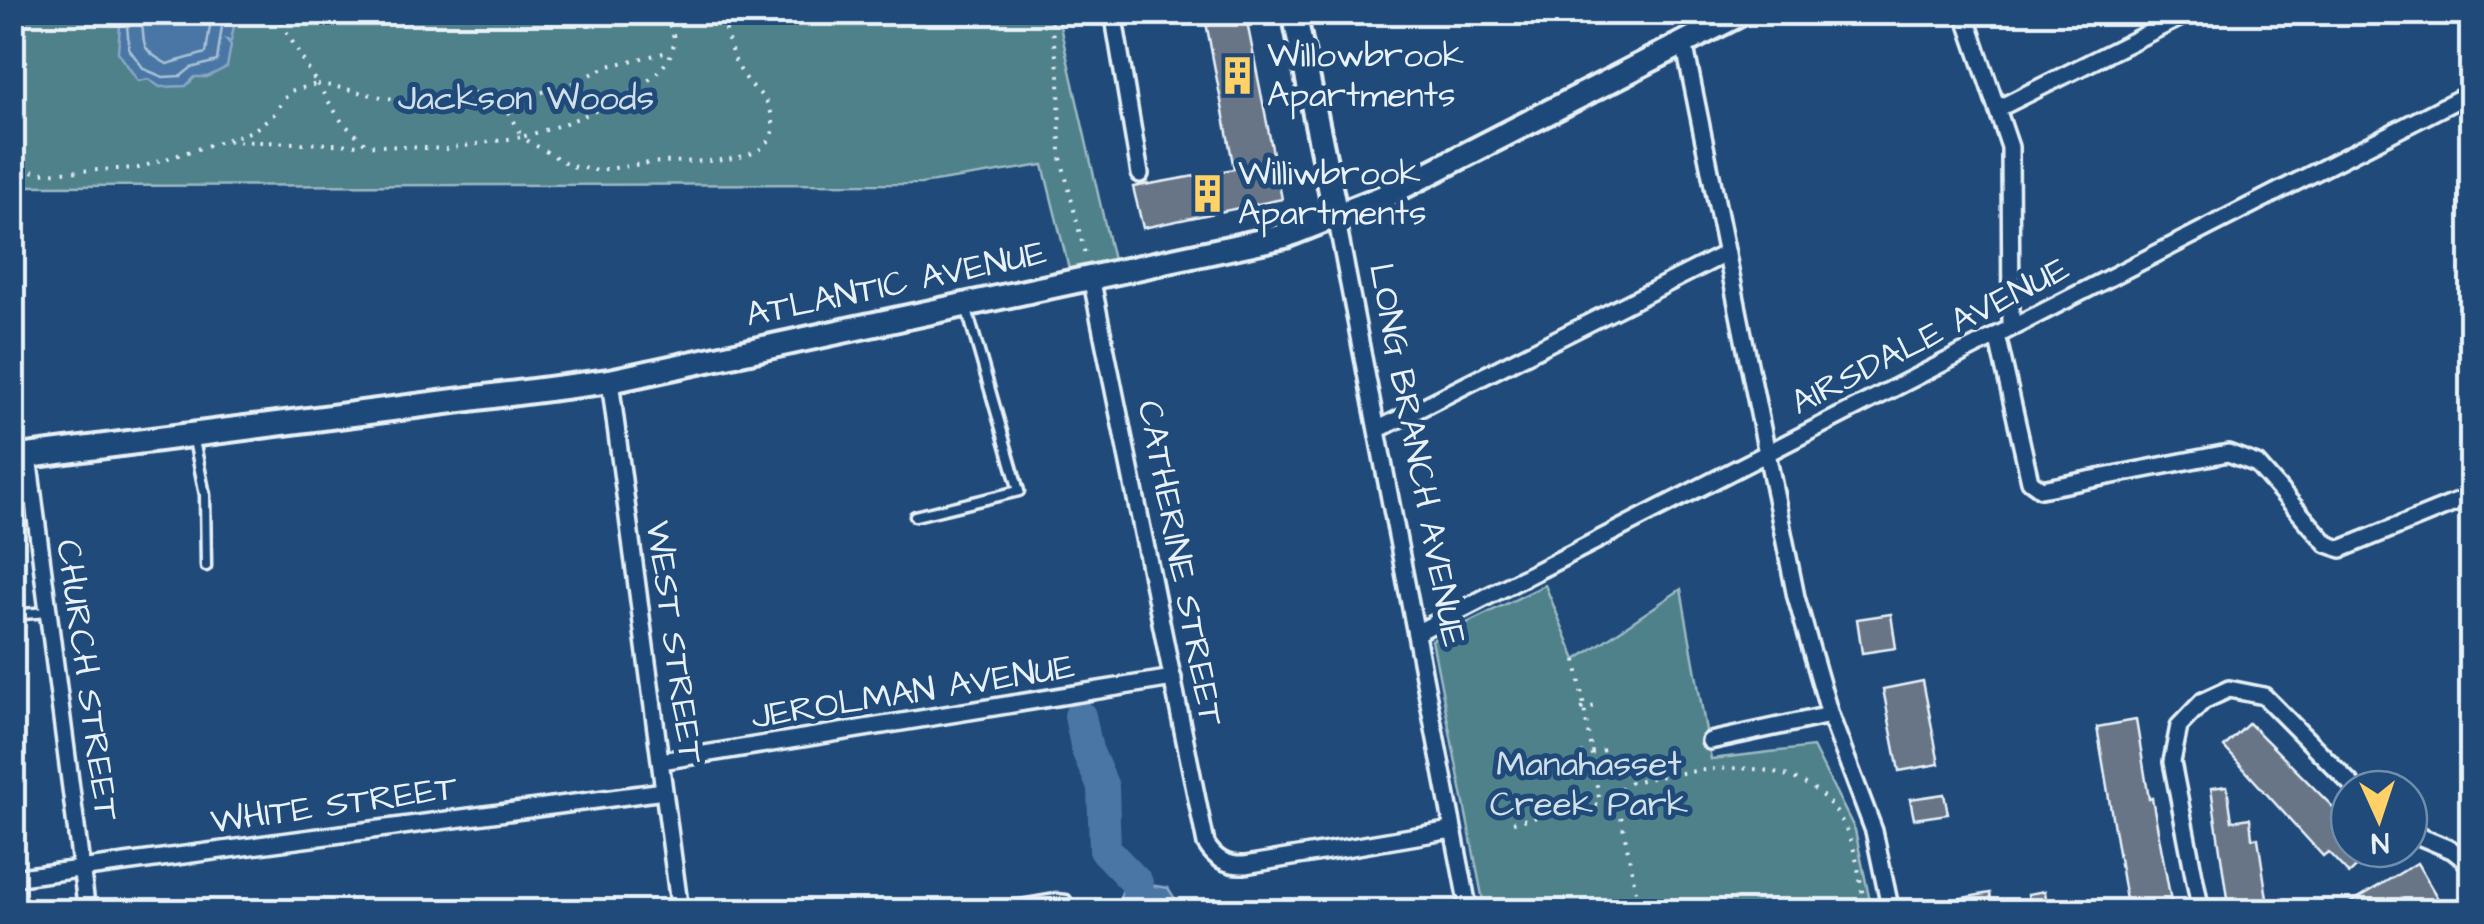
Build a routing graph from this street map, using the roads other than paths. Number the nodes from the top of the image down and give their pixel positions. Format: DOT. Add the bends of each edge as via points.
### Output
graph roads {
  1 [pos="1113,12"];
  2 [pos="1294,12"];
  3 [pos="1744,12"];
  4 [pos="1964,12"];
  5 [pos="2190,13"];
  6 [pos="1684,42"];
  7 [pos="2472,92"];
  8 [pos="1999,108"];
  9 [pos="1140,174"];
  10 [pos="1336,216"];
  11 [pos="1727,253"];
  12 [pos="1091,278"];
  13 [pos="965,306"];
  14 [pos="2004,331"];
  15 [pos="610,381"];
  16 [pos="1379,429"];
  17 [pos="193,436"];
  18 [pos="1767,453"];
  19 [pos="20,457"];
  20 [pos="2472,496"];
  21 [pos="915,516"];
  22 [pos="206,566"];
  23 [pos="47,612"];
  24 [pos="12,616"];
  25 [pos="1416,633"];
  26 [pos="1173,678"];
  27 [pos="1830,715"];
  28 [pos="1710,742"];
  29 [pos="661,761"];
  30 [pos="2336,769"];
  31 [pos="664,791"];
  32 [pos="1452,830"];
  33 [pos="2429,840"];
  34 [pos="2472,866"];
  35 [pos="82,869"];
  36 [pos="12,878"];
  37 [pos="2472,901"];
  38 [pos="87,912"];
  39 [pos="680,912"];
  40 [pos="978,912"];
  41 [pos="1073,912"];
  42 [pos="1468,912"];
  43 [pos="1891,912"];
  44 [pos="2202,912"];
  45 [pos="2457,912"];
  1 -- 9 [label="street"];
  2 -- 10 [label="main road, LONG BRANCH AVENUE"];
  3 -- 6 [label="main road, ATLANTIC AVENUE"];
  4 -- 8 [label="street"];
  5 -- 8 [label="street"];
  6 -- 10 [label="main road, ATLANTIC AVENUE"];
  6 -- 11 [label="street"];
  7 -- 14 [label="street, AIRSDALE AVENUE"];
  8 -- 14 [label="street" via="2012,166"];
  10 -- 12 [label="main road, ATLANTIC AVENUE" via="1285,236"];
  10 -- 16 [label="street, LONG BRANCH AVENUE"];
  11 -- 16 [label="street"];
  11 -- 18 [label="street"];
  12 -- 13 [label="main road, ATLANTIC AVENUE"];
  12 -- 26 [label="street, CATHERINE STREET"];
  13 -- 15 [label="main road, ATLANTIC AVENUE"];
  13 -- 21 [label="lane" via="1018,491"];
  14 -- 18 [label="street, AIRSDALE AVENUE"];
  14 -- 20 [label="street" via="2032,486 2052,488 2228,453 2257,464 2327,544 2341,549"];
  15 -- 17 [label="main road, ATLANTIC AVENUE"];
  15 -- 29 [label="street, WEST STREET"];
  16 -- 25 [label="street, LONG BRANCH AVENUE"];
  17 -- 19 [label="main road, ATLANTIC AVENUE"];
  17 -- 22 [label="lane" via="205,495"];
  18 -- 25 [label="street, AIRSDALE AVENUE"];
  18 -- 27 [label="street" via="1796,598"];
  19 -- 23 [label="street, CHURCH STREET"];
  23 -- 24 [label="lane"];
  23 -- 35 [label="street, CHURCH STREET"];
  25 -- 32 [label="street, LONG BRANCH AVENUE"];
  26 -- 29 [label="street, JEROLMAN AVENUE"];
  26 -- 32 [label="street, CATHERINE STREET" via="1206,844 1216,857 1244,865"];
  27 -- 28 [label="street"];
  27 -- 43 [label="street" via="1874,831"];
  29 -- 31 [label="street, WEST STREET"];
  30 -- 44 [label="street" via="2264,696 2229,689 2204,701 2179,726 2172,762"];
  31 -- 35 [label="street, WHITE STREET"];
  31 -- 39 [label="street, WEST STREET"];
  32 -- 42 [label="street, LONG BRANCH AVENUE"];
  33 -- 34 [label="street"];
  35 -- 36 [label="street, WHITE STREET"];
  35 -- 38 [label="street, CHURCH STREET"];
  37 -- 45 [label="street"];
  40 -- 41 [label="lane" via="1056,899 1066,900"];
}
